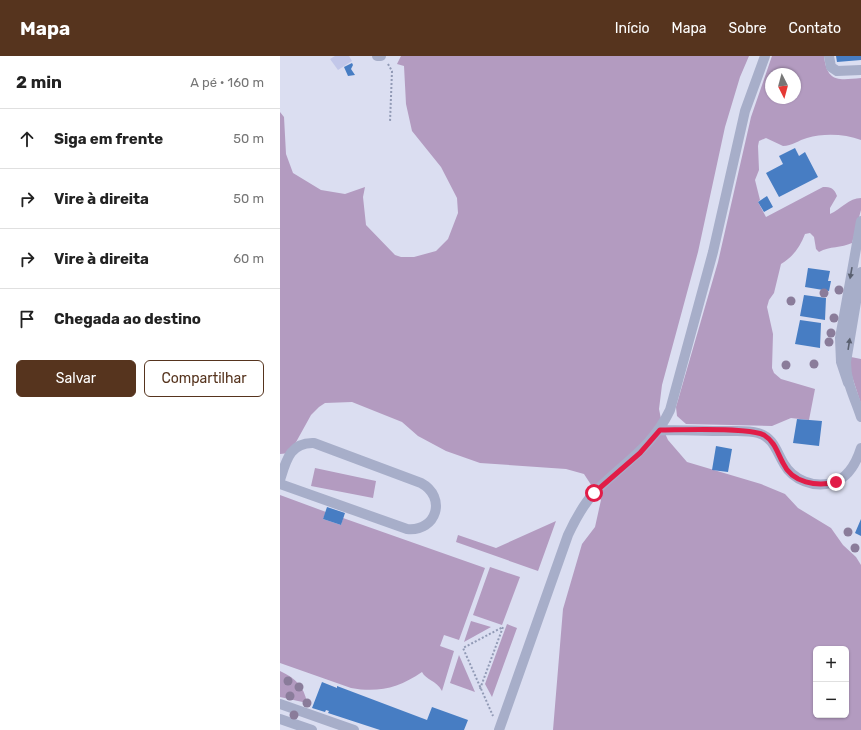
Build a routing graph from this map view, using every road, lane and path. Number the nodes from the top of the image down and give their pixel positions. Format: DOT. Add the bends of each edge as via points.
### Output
graph roads {
  1 [pos="377,56"];
  2 [pos="765,56"];
  3 [pos="829,56"];
  4 [pos="384,58"];
  5 [pos="861,70"];
  6 [pos="390,122"];
  7 [pos="861,221"];
  8 [pos="861,272"];
  9 [pos="848,383"];
  10 [pos="861,416"];
  11 [pos="660,430"];
  12 [pos="861,448"];
  13 [pos="280,480"];
  14 [pos="280,484"];
  15 [pos="480,689"];
  16 [pos="280,704"];
  17 [pos="280,719"];
  18 [pos="312,730"];
  19 [pos="354,730"];
  20 [pos="499,730"];
  1 -- 4 [label="lane"];
  2 -- 11 [label="lane" via="745,111 713,252 674,400"];
  3 -- 5 [label="lane" via="831,67 837,71"];
  4 -- 6 [label="path" via="392,71"];
  7 -- 9 [label="lane, one-way" via="840,338 841,362"];
  9 -- 8 [label="lane, one-way" via="846,362"];
  9 -- 10 [label="lane"];
  11 -- 12 [label="lane" via="758,433 774,444 783,463 792,474 805,482 820,484 844,478 856,463"];
  11 -- 20 [label="lane" via="640,453 594,493 575,520"];
  13 -- 14 [label="lane" via="292,450 302,444 314,443 426,486 434,495 436,507 432,519 424,527 406,529"];
  15 -- 15 [label="path" via="463,648 503,627 496,648"];
  15 -- 20 [label="path"];
  16 -- 19 [label="lane"];
  17 -- 18 [label="lane"];
}
